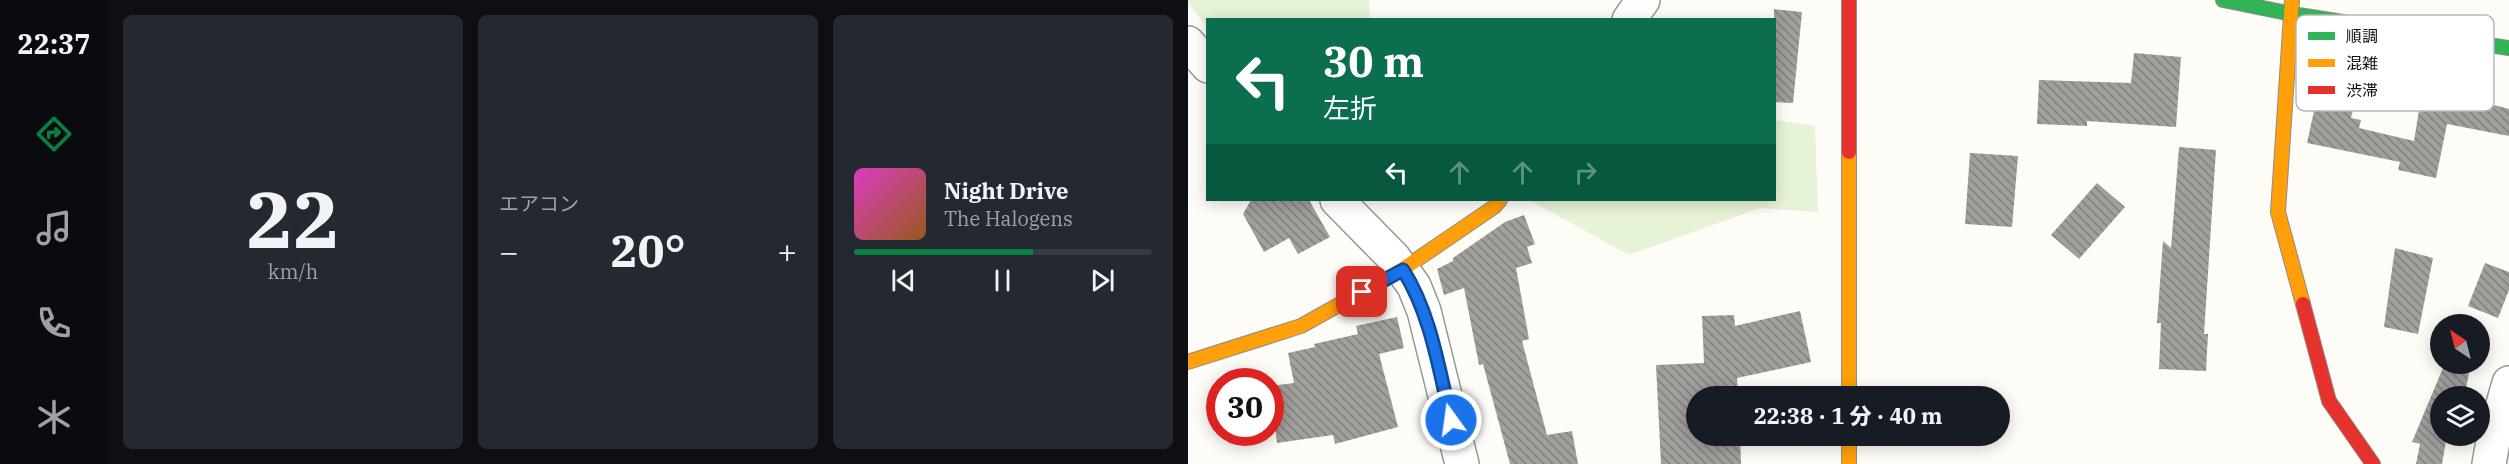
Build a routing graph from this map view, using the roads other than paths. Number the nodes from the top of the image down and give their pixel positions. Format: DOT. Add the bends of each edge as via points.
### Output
graph roads {
  1 [pos="1643,0"];
  2 [pos="1849,0"];
  3 [pos="2223,0"];
  4 [pos="2292,7"];
  5 [pos="2334,15"];
  6 [pos="1630,18"];
  7 [pos="1188,43"];
  8 [pos="2494,45"];
  9 [pos="2509,48"];
  10 [pos="1206,64"];
  11 [pos="1339,201"];
  12 [pos="1499,201"];
  13 [pos="1403,270"];
  14 [pos="1188,362"];
  15 [pos="2509,383"];
  16 [pos="1849,386"];
  17 [pos="1849,446"];
  18 [pos="1462,464"];
  19 [pos="1849,464"];
  20 [pos="2373,464"];
  21 [pos="2489,464"];
  1 -- 6 [label="street"];
  2 -- 16 [label="street"];
  3 -- 4 [label="street"];
  4 -- 5 [label="street"];
  4 -- 20 [label="street" via="2278,212 2329,401"];
  7 -- 10 [label="street"];
  8 -- 9 [label="street"];
  11 -- 13 [label="street"];
  12 -- 13 [label="street"];
  13 -- 14 [label="street" via="1301,326"];
  13 -- 18 [label="street" via="1424,311"];
  15 -- 21 [label="street"];
  17 -- 19 [label="street"];
}
